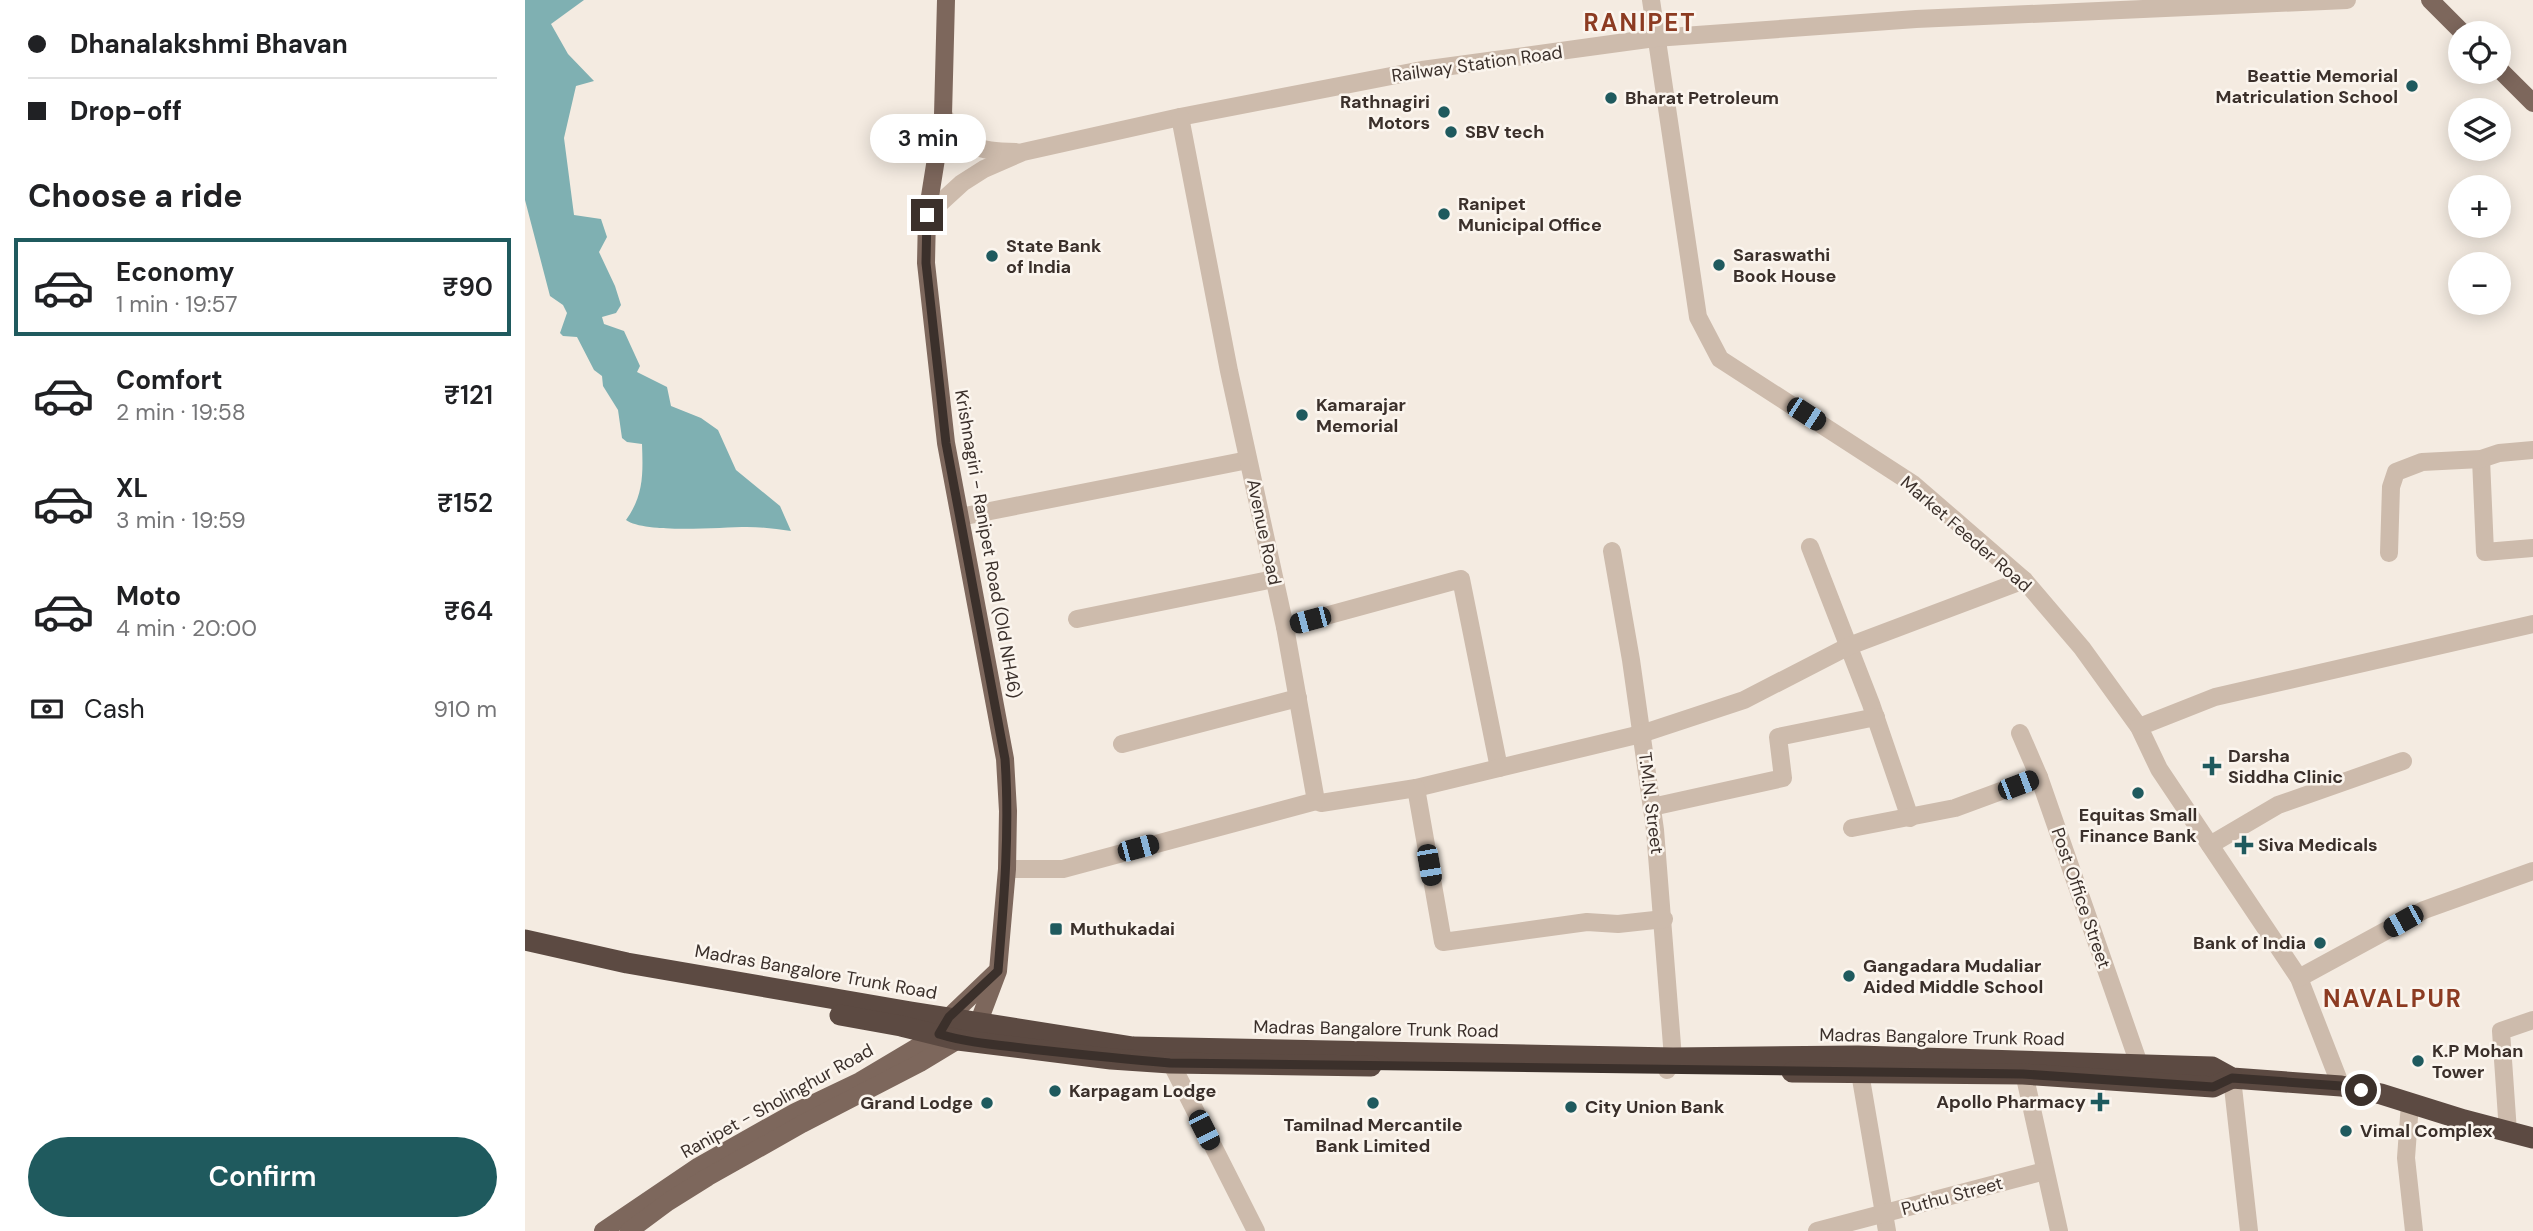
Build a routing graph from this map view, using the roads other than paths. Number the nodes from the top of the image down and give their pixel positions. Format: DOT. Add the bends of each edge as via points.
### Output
graph roads {
  1 [pos="946,0"];
  2 [pos="1651,0"];
  3 [pos="2347,0"];
  4 [pos="2430,0"];
  5 [pos="2451,21"];
  6 [pos="1655,38"];
  7 [pos="2511,81"];
  8 [pos="2533,103"];
  9 [pos="943,115"];
  10 [pos="1180,117"];
  11 [pos="1023,152"];
  12 [pos="927,215"];
  13 [pos="2533,450"];
  14 [pos="2481,459"];
  15 [pos="1248,460"];
  16 [pos="960,517"];
  17 [pos="1810,547"];
  18 [pos="2533,548"];
  19 [pos="1612,551"];
  20 [pos="2389,553"];
  21 [pos="1274,579"];
  22 [pos="2024,580"];
  23 [pos="1077,619"];
  24 [pos="2533,624"];
  25 [pos="1285,627"];
  26 [pos="1849,646"];
  27 [pos="1298,698"];
  28 [pos="1876,718"];
  29 [pos="2139,727"];
  30 [pos="2020,733"];
  31 [pos="1641,734"];
  32 [pos="1122,744"];
  33 [pos="2403,761"];
  34 [pos="1499,768"];
  35 [pos="2039,776"];
  36 [pos="1416,788"];
  37 [pos="1316,801"];
  38 [pos="1652,807"];
  39 [pos="1910,818"];
  40 [pos="1852,828"];
  41 [pos="2210,845"];
  42 [pos="1007,869"];
  43 [pos="2533,871"];
  44 [pos="1664,919"];
  45 [pos="525,940"];
  46 [pos="525,953"];
  47 [pos="998,971"];
  48 [pos="2299,978"];
  49 [pos="2533,1020"];
  50 [pos="978,1024"];
  51 [pos="949,1030"];
  52 [pos="1166,1055"];
  53 [pos="1670,1064"];
  54 [pos="2139,1064"];
  55 [pos="1816,1065"];
  56 [pos="2022,1067"];
  57 [pos="1860,1073"];
  58 [pos="2232,1078"];
  59 [pos="2341,1086"];
  60 [pos="2410,1103"];
  61 [pos="2508,1132"];
  62 [pos="2533,1138"];
  63 [pos="2045,1171"];
  64 [pos="1885,1223"];
  65 [pos="603,1231"];
  66 [pos="629,1231"];
  67 [pos="1256,1231"];
  68 [pos="1817,1231"];
  69 [pos="2059,1231"];
  70 [pos="2249,1231"];
  71 [pos="2414,1231"];
  1 -- 9 [label="main road, Krishnagiri - Ranipet Road (Old NH46)"];
  2 -- 6 [label="street, Market Feeder Road"];
  3 -- 6 [label="street, Railway Station Road" via="1916,19"];
  4 -- 5 [label="main road"];
  6 -- 10 [label="street, Railway Station Road" via="1422,71"];
  6 -- 22 [label="street, Market Feeder Road" via="1698,317 1720,359 1913,484"];
  7 -- 8 [label="main road"];
  9 -- 11 [label="street" via="969,145 986,151"];
  9 -- 12 [label="main road, Krishnagiri - Ranipet Road (Old NH46)"];
  10 -- 11 [label="street, Railway Station Road"];
  10 -- 15 [label="street, Avenue Road"];
  11 -- 12 [label="street, Railway Station Road" via="962,183"];
  12 -- 16 [label="main road, Krishnagiri - Ranipet Road (Old NH46)" via="926,263 946,443"];
  13 -- 14 [label="street"];
  14 -- 18 [label="street" via="2485,552"];
  14 -- 20 [label="street" via="2422,462 2396,471 2391,487"];
  15 -- 16 [label="street"];
  15 -- 21 [label="street, Avenue Road"];
  16 -- 42 [label="main road, Krishnagiri - Ranipet Road (Old NH46)" via="1005,759"];
  17 -- 26 [label="street"];
  19 -- 31 [label="street, T.M.N. Street"];
  21 -- 23 [label="street"];
  21 -- 25 [label="street, Avenue Road"];
  22 -- 26 [label="street"];
  22 -- 29 [label="street, Market Feeder Road" via="2082,648"];
  24 -- 29 [label="street" via="2214,697"];
  25 -- 27 [label="street, Avenue Road"];
  25 -- 34 [label="street" via="1461,579"];
  26 -- 28 [label="street"];
  26 -- 31 [label="street" via="1744,701"];
  27 -- 32 [label="street"];
  27 -- 37 [label="street, Avenue Road"];
  28 -- 38 [label="street" via="1778,737 1783,778"];
  28 -- 39 [label="street"];
  29 -- 41 [label="street, Market Feeder Road" via="2159,769"];
  30 -- 35 [label="street, Post Office Street"];
  31 -- 34 [label="street"];
  31 -- 38 [label="street, T.M.N. Street"];
  33 -- 41 [label="street" via="2278,805"];
  34 -- 36 [label="street"];
  35 -- 39 [label="street" via="1955,808"];
  35 -- 54 [label="street, Post Office Street"];
  36 -- 37 [label="street"];
  36 -- 44 [label="street" via="1443,942 1587,922"];
  37 -- 42 [label="street" via="1063,869"];
  38 -- 44 [label="street, T.M.N. Street"];
  39 -- 40 [label="street"];
  41 -- 48 [label="street, Market Feeder Road"];
  42 -- 47 [label="main road, Krishnagiri - Ranipet Road (Old NH46)"];
  43 -- 48 [label="street" via="2424,910"];
  44 -- 53 [label="street, T.M.N. Street"];
  45 -- 51 [label="highway, Madras Bangalore Trunk Road" via="911,1012"];
  46 -- 51 [label="highway"];
  47 -- 50 [label="main road, Krishnagiri - Ranipet Road (Old NH46)"];
  47 -- 51 [label="main road"];
  48 -- 59 [label="street, Market Feeder Road"];
  49 -- 61 [label="street" via="2501,1031"];
  50 -- 51 [label="highway, Madras Bangalore Trunk Road"];
  50 -- 52 [label="highway, Madras Bangalore Trunk Road"];
  51 -- 52 [label="highway" via="1111,1059"];
  51 -- 65 [label="main road, Ranipet - Sholinghur Road" via="699,1166"];
  51 -- 66 [label="main road" via="920,1063 753,1150"];
  52 -- 53 [label="highway, Madras Bangalore Trunk Road"];
  52 -- 67 [label="street"];
  53 -- 55 [label="highway, Madras Bangalore Trunk Road"];
  54 -- 56 [label="highway, Madras Bangalore Trunk Road"];
  54 -- 58 [label="highway, Madras Bangalore Trunk Road" via="2212,1067"];
  55 -- 56 [label="highway, Madras Bangalore Trunk Road" via="1858,1056"];
  55 -- 57 [label="highway, Madras Bangalore Trunk Road"];
  56 -- 57 [label="highway, Madras Bangalore Trunk Road"];
  56 -- 58 [label="highway, Madras Bangalore Trunk Road" via="2213,1087"];
  56 -- 63 [label="street"];
  57 -- 64 [label="street"];
  58 -- 59 [label="highway, Madras Bangalore Trunk Road"];
  58 -- 70 [label="street"];
  59 -- 60 [label="highway, Madras Bangalore Trunk Road"];
  60 -- 61 [label="highway, Madras Bangalore Trunk Road"];
  60 -- 71 [label="street" via="2406,1158"];
  61 -- 62 [label="highway, Madras Bangalore Trunk Road"];
  63 -- 64 [label="street, Puthu Street"];
  63 -- 69 [label="street"];
  64 -- 68 [label="street, Puthu Street"];
}
